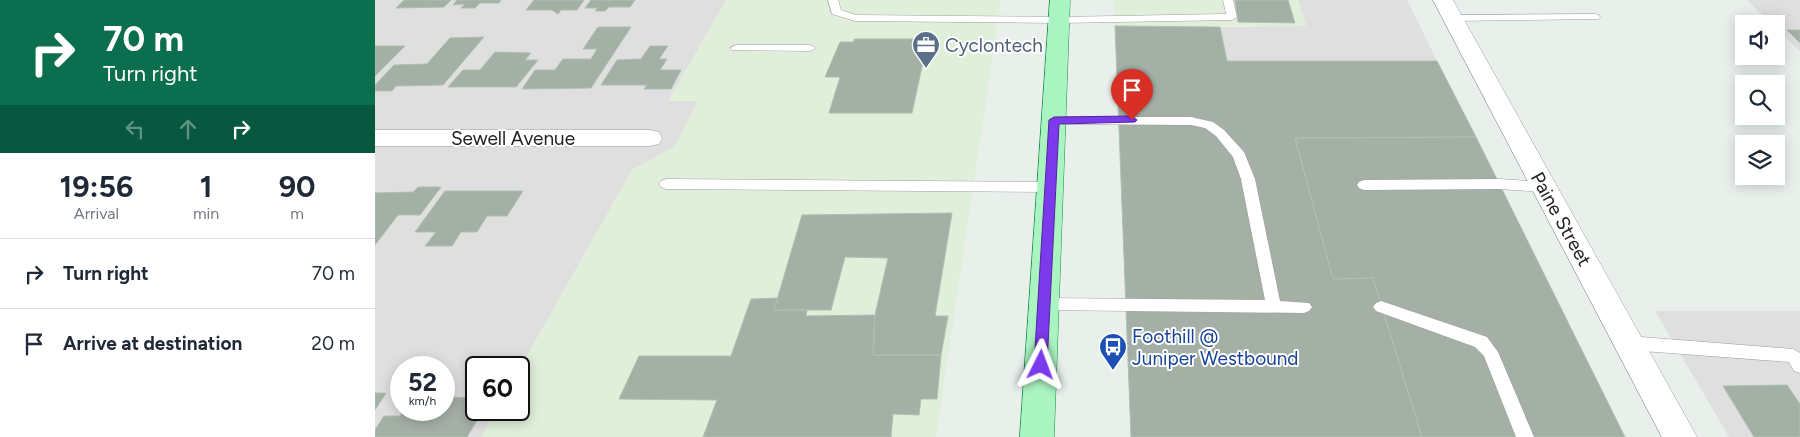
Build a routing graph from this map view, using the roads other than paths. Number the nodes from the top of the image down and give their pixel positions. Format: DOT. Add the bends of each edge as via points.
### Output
graph roads {
  1 [pos="833,0"];
  2 [pos="1228,0"];
  3 [pos="1448,9"];
  4 [pos="1060,10"];
  5 [pos="1595,17"];
  6 [pos="735,48"];
  7 [pos="810,48"];
  8 [pos="1054,120"];
  9 [pos="375,138"];
  10 [pos="650,138"];
  11 [pos="665,184"];
  12 [pos="1364,185"];
  13 [pos="1050,187"];
  14 [pos="1544,188"];
  15 [pos="1044,304"];
  16 [pos="1274,306"];
  17 [pos="1305,307"];
  18 [pos="1381,307"];
  19 [pos="1629,343"];
  20 [pos="1800,366"];
  21 [pos="1037,437"];
  22 [pos="1525,437"];
  23 [pos="1680,437"];
  1 -- 4 [label="lane" via="836,12 855,18"];
  2 -- 4 [label="lane" via="1232,17"];
  3 -- 5 [label="lane"];
  3 -- 14 [label="street, Paine Street"];
  4 -- 8 [label="main road"];
  6 -- 7 [label="lane"];
  8 -- 13 [label="main road"];
  8 -- 16 [label="lane" via="1191,120 1220,132 1239,155 1248,179"];
  9 -- 10 [label="street, Sewell Avenue"];
  11 -- 13 [label="lane"];
  12 -- 14 [label="lane" via="1499,184"];
  13 -- 15 [label="main road"];
  14 -- 19 [label="street, Paine Street"];
  15 -- 16 [label="lane"];
  15 -- 21 [label="main road"];
  16 -- 17 [label="lane"];
  18 -- 22 [label="lane" via="1481,342 1490,352"];
  19 -- 20 [label="lane" via="1793,356"];
  19 -- 23 [label="street, Paine Street"];
}
